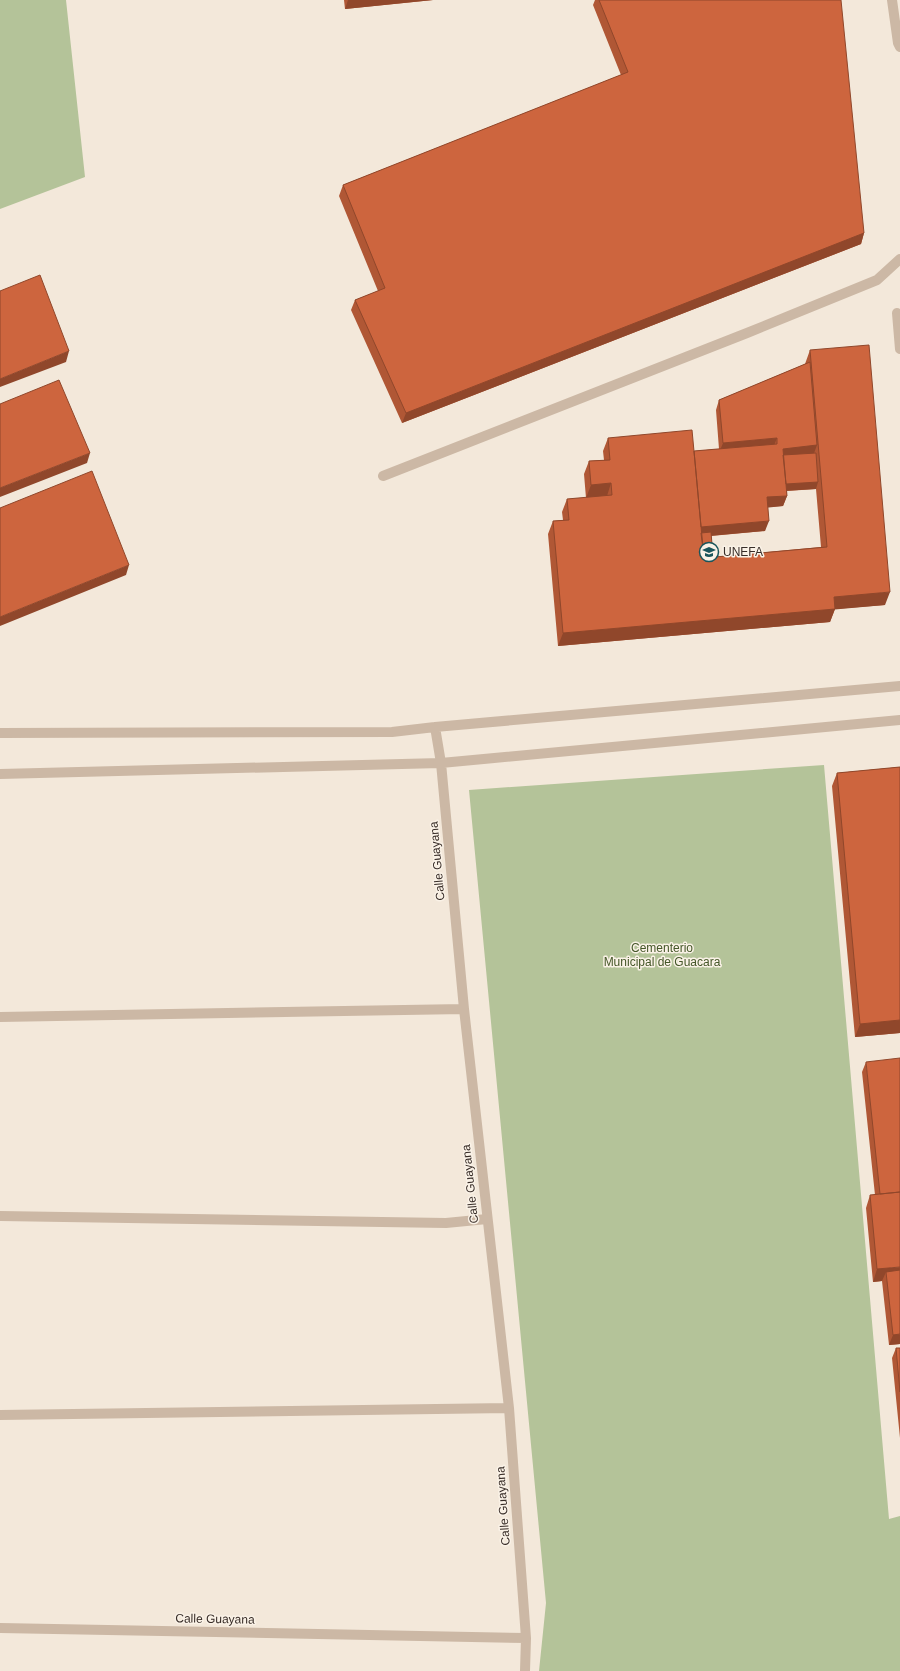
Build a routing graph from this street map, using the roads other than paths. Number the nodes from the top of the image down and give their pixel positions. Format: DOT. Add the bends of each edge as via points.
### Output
graph roads {
  1 [pos="892,0"];
  2 [pos="900,46"];
  3 [pos="900,259"];
  4 [pos="897,313"];
  5 [pos="900,349"];
  6 [pos="382,476"];
  7 [pos="900,686"];
  8 [pos="900,720"];
  9 [pos="435,727"];
  10 [pos="0,734"];
  11 [pos="441,763"];
  12 [pos="0,774"];
  13 [pos="464,1009"];
  14 [pos="0,1017"];
  15 [pos="0,1216"];
  16 [pos="487,1219"];
  17 [pos="508,1408"];
  18 [pos="0,1415"];
  19 [pos="0,1628"];
  20 [pos="526,1638"];
  21 [pos="525,1671"];
  1 -- 2 [label="street"];
  3 -- 6 [label="street" via="877,280"];
  4 -- 5 [label="street"];
  7 -- 9 [label="street"];
  8 -- 11 [label="street"];
  9 -- 10 [label="street" via="392,732"];
  9 -- 11 [label="street, Calle Guayana"];
  11 -- 12 [label="street"];
  11 -- 13 [label="street, Calle Guayana"];
  13 -- 14 [label="street"];
  13 -- 16 [label="street, Calle Guayana"];
  15 -- 16 [label="street" via="446,1223"];
  16 -- 17 [label="street, Calle Guayana"];
  17 -- 18 [label="street"];
  17 -- 20 [label="street, Calle Guayana"];
  19 -- 20 [label="street, Calle Guayana"];
  20 -- 21 [label="street, Calle Guayana"];
}
